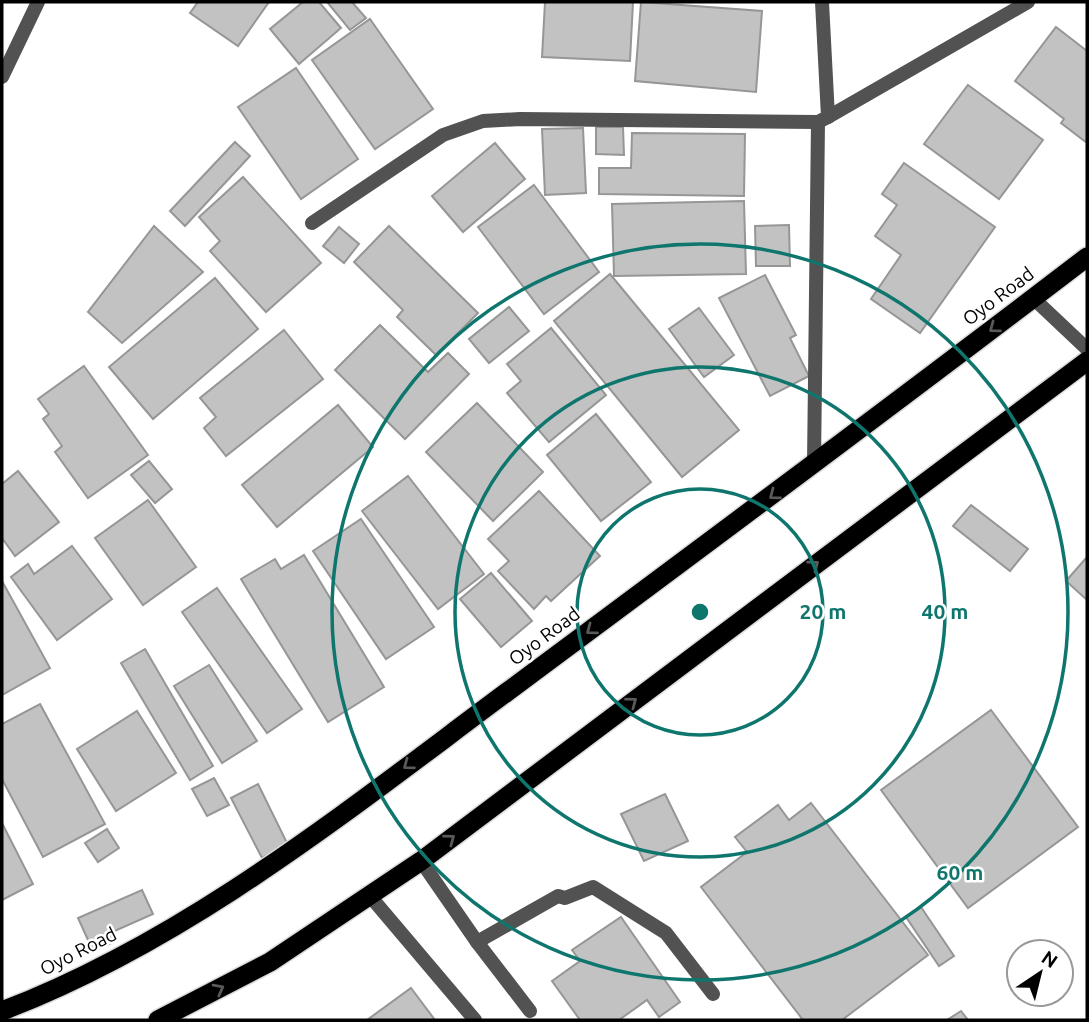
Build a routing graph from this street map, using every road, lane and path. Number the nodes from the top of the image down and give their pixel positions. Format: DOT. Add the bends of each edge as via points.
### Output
graph roads {
  1 [pos="38,2"];
  2 [pos="822,2"];
  3 [pos="1028,2"];
  4 [pos="2,77"];
  5 [pos="823,120"];
  6 [pos="312,223"];
  7 [pos="1087,257"];
  8 [pos="1033,298"];
  9 [pos="1087,349"];
  10 [pos="1087,361"];
  11 [pos="814,465"];
  12 [pos="421,860"];
  13 [pos="370,896"];
  14 [pos="477,942"];
  15 [pos="713,994"];
  16 [pos="530,1010"];
  17 [pos="2,1011"];
  18 [pos="158,1020"];
  19 [pos="475,1020"];
  1 -- 4 [label="street"];
  2 -- 5 [label="street"];
  3 -- 5 [label="street"];
  5 -- 6 [label="street" via="483,121 443,135"];
  5 -- 11 [label="street"];
  7 -- 8 [label="highway, Oyo Road"];
  8 -- 9 [label="street"];
  8 -- 11 [label="highway, Oyo Road, one-way"];
  12 -- 10 [label="highway, one-way"];
  11 -- 17 [label="highway, Oyo Road, one-way" via="313,836 222,898 121,955"];
  12 -- 13 [label="highway"];
  12 -- 14 [label="street"];
  18 -- 13 [label="highway, one-way" via="270,962"];
  13 -- 19 [label="street"];
  14 -- 15 [label="street" via="558,896 565,898 593,887 666,933"];
  14 -- 16 [label="street"];
}
